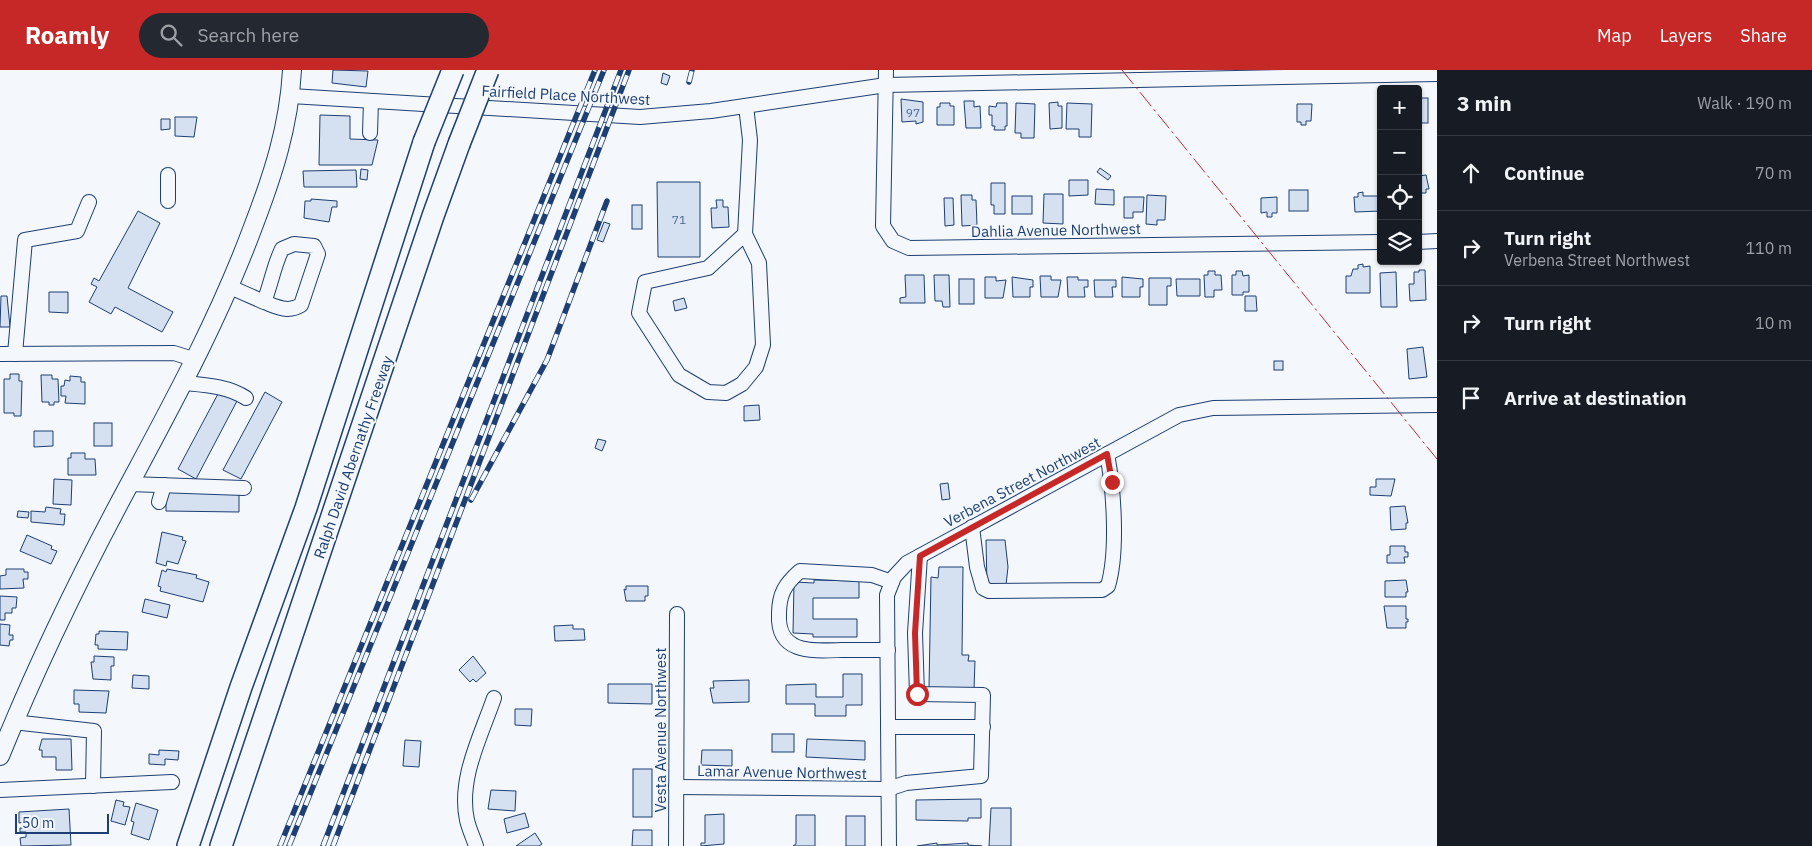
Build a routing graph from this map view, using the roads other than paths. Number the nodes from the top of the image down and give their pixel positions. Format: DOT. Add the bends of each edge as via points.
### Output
graph roads {
  1 [pos="292,70"];
  2 [pos="453,70"];
  3 [pos="488,70"];
  4 [pos="886,70"];
  5 [pos="1437,74"];
  6 [pos="886,85"];
  7 [pos="291,96"];
  8 [pos="371,101"];
  9 [pos="746,106"];
  10 [pos="370,133"];
  11 [pos="168,175"];
  12 [pos="168,201"];
  13 [pos="89,202"];
  14 [pos="745,234"];
  15 [pos="1437,241"];
  16 [pos="1377,242"];
  17 [pos="1422,242"];
  18 [pos="230,287"];
  19 [pos="264,302"];
  20 [pos="0,354"];
  21 [pos="15,354"];
  22 [pos="196,360"];
  23 [pos="184,383"];
  24 [pos="246,398"];
  25 [pos="1437,405"];
  26 [pos="1107,454"];
  27 [pos="130,484"];
  28 [pos="164,485"];
  29 [pos="244,488"];
  30 [pos="159,502"];
  31 [pos="972,527"];
  32 [pos="920,556"];
  33 [pos="892,582"];
  34 [pos="677,614"];
  35 [pos="888,650"];
  36 [pos="494,698"];
  37 [pos="14,722"];
  38 [pos="888,727"];
  39 [pos="983,727"];
  40 [pos="0,756"];
  41 [pos="172,782"];
  42 [pos="93,786"];
  43 [pos="676,788"];
  44 [pos="0,790"];
  45 [pos="888,790"];
  46 [pos="188,846"];
  47 [pos="221,846"];
  48 [pos="476,846"];
  49 [pos="676,846"];
  50 [pos="889,846"];
  1 -- 7 [label="main road"];
  2 -- 46 [label="highway, Ralph David Abernathy Freeway, bridge" via="424,142 306,508 241,686"];
  3 -- 47 [label="highway, Ralph David Abernathy Freeway, bridge" via="433,216"];
  4 -- 6 [label="street"];
  5 -- 6 [label="street, Fairfield Place Northwest"];
  6 -- 9 [label="street, Fairfield Place Northwest"];
  6 -- 16 [label="street, Dahlia Avenue Northwest" via="883,226 893,241 909,248"];
  7 -- 8 [label="street, Fairfield Place Northwest"];
  7 -- 18 [label="main road" via="283,141 270,182"];
  8 -- 9 [label="street, Fairfield Place Northwest" via="640,117"];
  8 -- 10 [label="street"];
  9 -- 14 [label="street" via="750,140"];
  11 -- 12 [label="street"];
  13 -- 21 [label="street" via="77,231 25,240"];
  14 -- 14 [label="street" via="708,268 645,282 638,313 679,376 708,392 726,393 742,384 756,367 763,345 759,263"];
  15 -- 17 [label="street"];
  18 -- 19 [label="street"];
  18 -- 22 [label="main road"];
  19 -- 19 [label="street" via="282,249 294,244 314,246 318,254 301,305 294,310 284,310"];
  20 -- 21 [label="street"];
  21 -- 22 [label="street" via="174,352"];
  22 -- 23 [label="main road"];
  23 -- 24 [label="street" via="216,386 238,392"];
  23 -- 27 [label="main road"];
  25 -- 26 [label="street, Verbena Street Northwest" via="1213,408 1179,415"];
  26 -- 31 [label="street, Verbena Street Northwest"];
  26 -- 31 [label="street" via="1112,482 1112,571 1108,586 1102,590 989,591 983,588 979,574"];
  27 -- 28 [label="street"];
  27 -- 37 [label="main road" via="58,621"];
  28 -- 29 [label="street"];
  28 -- 30 [label="street"];
  31 -- 32 [label="street, Verbena Street Northwest"];
  32 -- 33 [label="street, Verbena Street Northwest" via="907,563"];
  32 -- 39 [label="street" via="915,633 917,694 983,695"];
  33 -- 35 [label="street, Verbena Street Northwest" via="887,596"];
  33 -- 35 [label="street" via="872,575 800,571 782,590 778,615 786,641 804,650"];
  34 -- 43 [label="street, Vesta Avenue Northwest"];
  35 -- 38 [label="street, Verbena Street Northwest"];
  36 -- 48 [label="street" via="472,761 466,790 467,819"];
  37 -- 40 [label="main road"];
  37 -- 42 [label="street" via="94,731"];
  38 -- 39 [label="street"];
  38 -- 45 [label="street, Verbena Street Northwest"];
  39 -- 45 [label="street, Lamar Avenue Northwest" via="981,776 906,783"];
  41 -- 42 [label="street"];
  42 -- 44 [label="street"];
  43 -- 45 [label="street, Lamar Avenue Northwest"];
  43 -- 49 [label="street, Vesta Avenue Northwest"];
  45 -- 50 [label="street, Verbena Street Northwest"];
}
